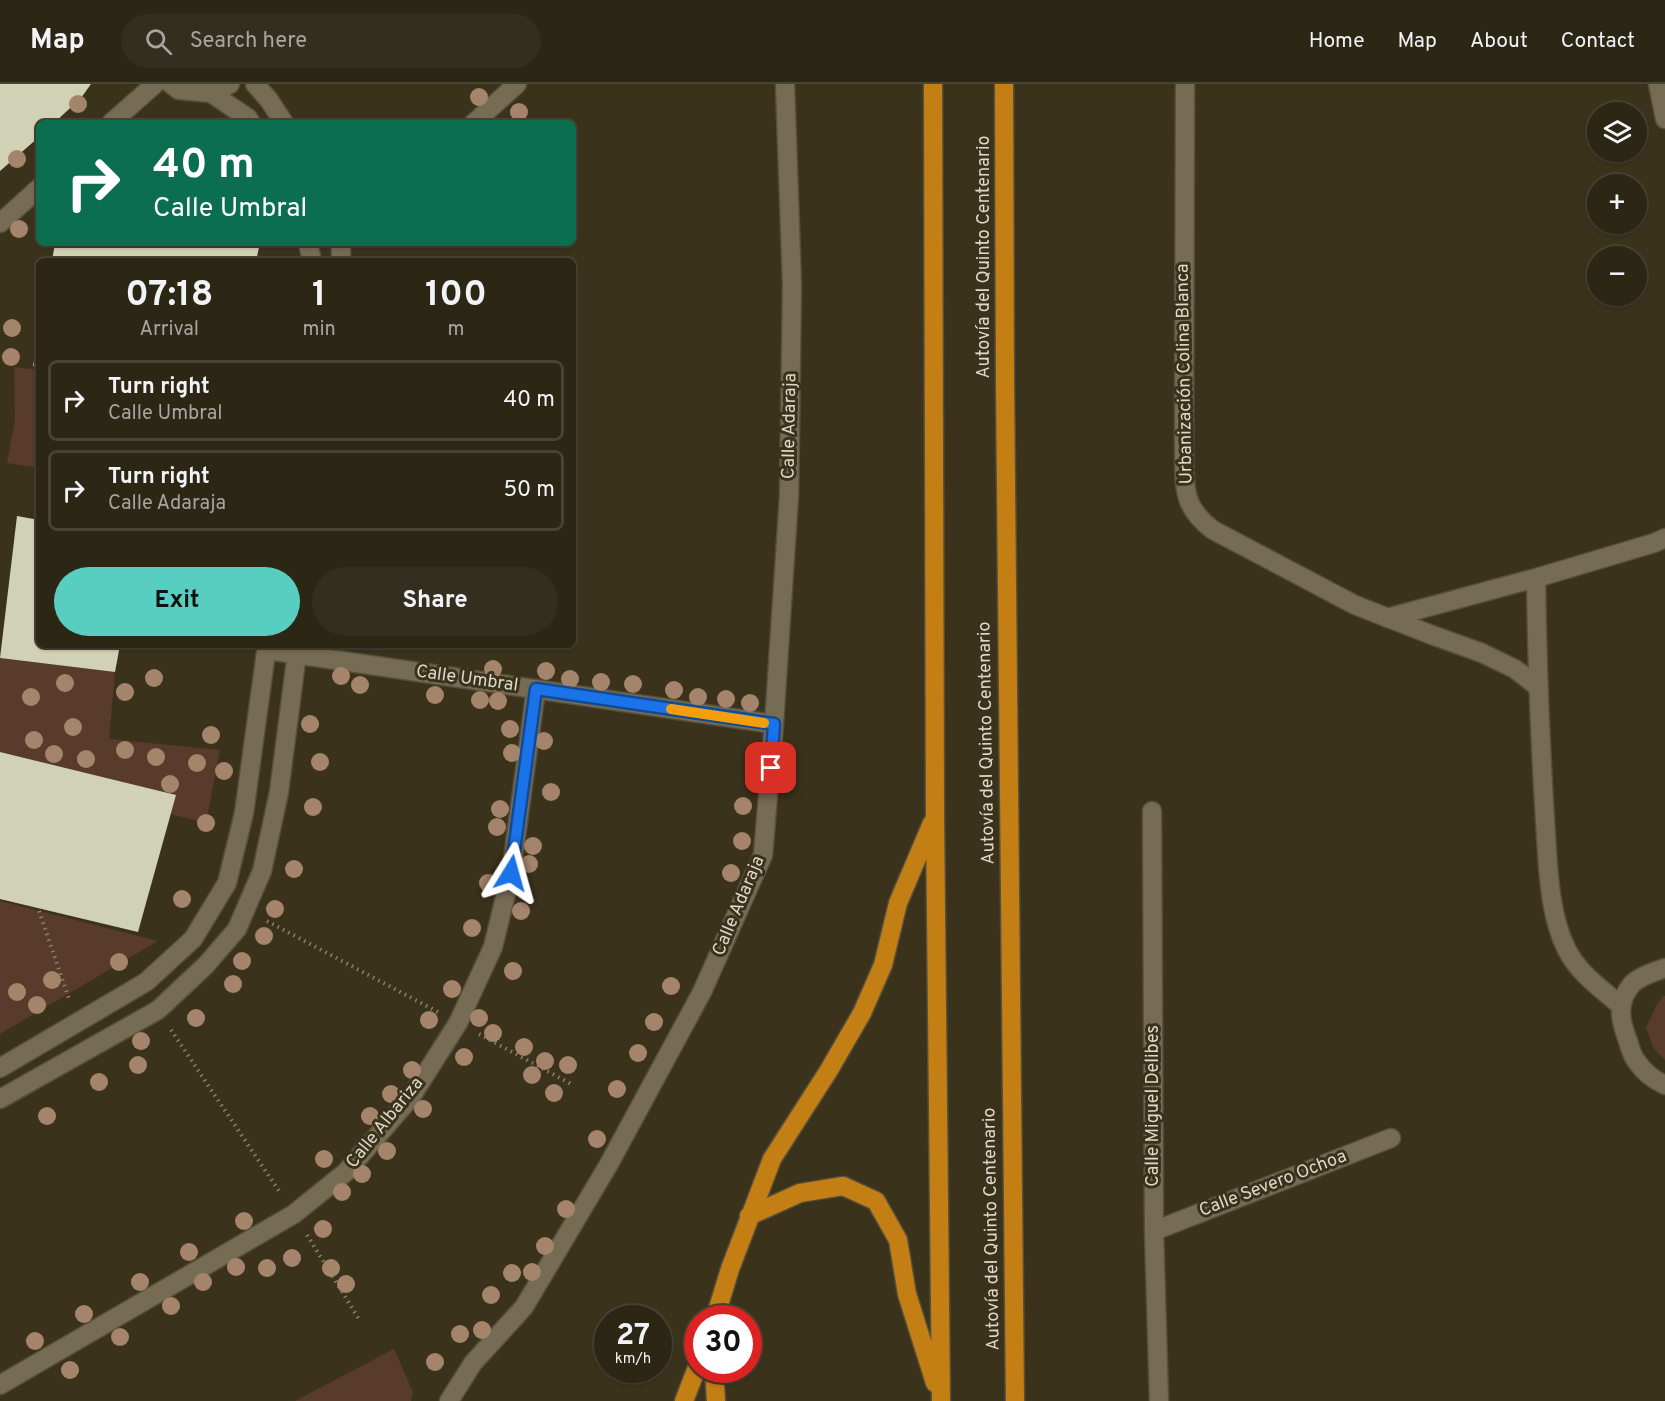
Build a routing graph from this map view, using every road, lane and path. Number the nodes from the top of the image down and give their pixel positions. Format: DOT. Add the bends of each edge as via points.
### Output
graph roads {
  1 [pos="155,84"];
  2 [pos="171,84"];
  3 [pos="230,84"];
  4 [pos="255,84"];
  5 [pos="518,84"];
  6 [pos="785,84"];
  7 [pos="933,84"];
  8 [pos="1004,84"];
  9 [pos="1185,84"];
  10 [pos="1658,84"];
  11 [pos="211,93"];
  12 [pos="1665,118"];
  13 [pos="114,120"];
  14 [pos="249,120"];
  15 [pos="282,120"];
  16 [pos="477,120"];
  17 [pos="36,191"];
  18 [pos="0,223"];
  19 [pos="1665,538"];
  20 [pos="1536,578"];
  21 [pos="1387,618"];
  22 [pos="267,648"];
  23 [pos="277,648"];
  24 [pos="297,650"];
  25 [pos="1538,687"];
  26 [pos="536,689"];
  27 [pos="774,724"];
  28 [pos="1152,811"];
  29 [pos="935,816"];
  30 [pos="245,909"];
  31 [pos="39,911"];
  32 [pos="1665,968"];
  33 [pos="1621,1006"];
  34 [pos="158,1010"];
  35 [pos="83,1019"];
  36 [pos="458,1023"];
  37 [pos="0,1068"];
  38 [pos="571,1084"];
  39 [pos="1665,1085"];
  40 [pos="0,1099"];
  41 [pos="1392,1138"];
  42 [pos="294,1214"];
  43 [pos="749,1216"];
  44 [pos="1154,1231"];
  45 [pos="719,1305"];
  46 [pos="360,1321"];
  47 [pos="691,1383"];
  48 [pos="715,1383"];
  49 [pos="0,1385"];
  50 [pos="449,1401"];
  51 [pos="684,1401"];
  52 [pos="716,1401"];
  53 [pos="941,1401"];
  54 [pos="1015,1401"];
  55 [pos="1158,1401"];
  1 -- 13 [label="street"];
  2 -- 11 [label="street" via="179,90"];
  3 -- 11 [label="street"];
  4 -- 15 [label="street"];
  5 -- 16 [label="street"];
  6 -- 27 [label="street, Calle Adaraja" via="792,285 789,473"];
  7 -- 29 [label="highway"];
  8 -- 54 [label="highway, Autovía del Quinto Centenario"];
  9 -- 21 [label="street, Urbanización Colina Blanca" via="1184,449 1191,510 1213,530"];
  10 -- 12 [label="street"];
  11 -- 14 [label="street"];
  17 -- 18 [label="street"];
  19 -- 20 [label="street"];
  20 -- 21 [label="street"];
  20 -- 25 [label="street"];
  21 -- 25 [label="street, Urbanización Colina Blanca" via="1482,653 1515,669"];
  22 -- 35 [label="street" via="244,813 227,883 194,939 146,982"];
  23 -- 24 [label="street, Calle Umbral"];
  24 -- 26 [label="street, Calle Umbral"];
  24 -- 30 [label="street" via="279,792 262,871"];
  25 -- 33 [label="street" via="1550,886 1556,920 1567,951 1584,975"];
  26 -- 27 [label="street, Calle Umbral"];
  26 -- 36 [label="street, Calle Albariza" via="508,884 493,947"];
  27 -- 50 [label="street, Calle Adaraja" via="763,855 702,993 609,1164 524,1306 472,1363"];
  28 -- 44 [label="street, Calle Miguel Delibes"];
  29 -- 43 [label="highway" via="898,903 883,965 862,1013 772,1160"];
  29 -- 53 [label="highway"];
  30 -- 34 [label="street" via="237,929 206,965"];
  30 -- 36 [label="path"];
  31 -- 35 [label="path" via="67,995"];
  32 -- 33 [label="street" via="1634,983"];
  33 -- 39 [label="street" via="1621,1022 1635,1060"];
  34 -- 40 [label="street"];
  34 -- 42 [label="path"];
  35 -- 37 [label="street"];
  36 -- 38 [label="path"];
  36 -- 42 [label="street, Calle Albariza" via="411,1097 346,1172"];
  41 -- 44 [label="street, Calle Severo Ochoa"];
  42 -- 46 [label="path"];
  42 -- 49 [label="street, Calle Albariza"];
  43 -- 45 [label="highway"];
  43 -- 53 [label="highway" via="800,1193 843,1186 876,1201 898,1240 907,1294"];
  44 -- 55 [label="street, Calle Miguel Delibes"];
  47 -- 51 [label="highway"];
  48 -- 52 [label="highway"];
}
